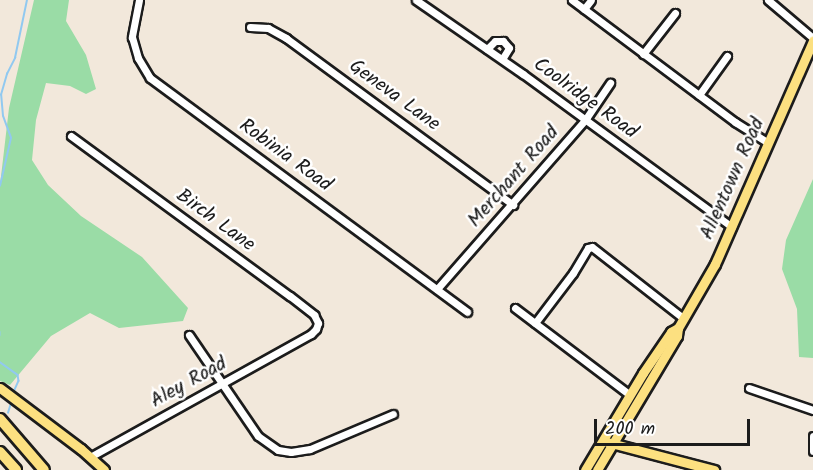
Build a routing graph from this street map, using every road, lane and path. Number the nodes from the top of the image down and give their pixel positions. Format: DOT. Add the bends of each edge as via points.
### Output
graph roads {
  1 [pos="139,0"];
  2 [pos="416,0"];
  3 [pos="572,0"];
  4 [pos="591,0"];
  5 [pos="768,0"];
  6 [pos="584,9"];
  7 [pos="675,13"];
  8 [pos="250,27"];
  9 [pos="813,40"];
  10 [pos="487,49"];
  11 [pos="643,54"];
  12 [pos="727,56"];
  13 [pos="502,59"];
  14 [pos="610,83"];
  15 [pos="699,95"];
  16 [pos="585,120"];
  17 [pos="71,136"];
  18 [pos="768,143"];
  19 [pos="513,205"];
  20 [pos="732,227"];
  21 [pos="437,289"];
  22 [pos="515,308"];
  23 [pos="467,312"];
  24 [pos="683,318"];
  25 [pos="535,323"];
  26 [pos="678,328"];
  27 [pos="189,334"];
  28 [pos="303,338"];
  29 [pos="223,383"];
  30 [pos="0,388"];
  31 [pos="749,388"];
  32 [pos="630,395"];
  33 [pos="813,410"];
  34 [pos="393,414"];
  35 [pos="0,419"];
  36 [pos="813,436"];
  37 [pos="602,440"];
  38 [pos="20,443"];
  39 [pos="612,444"];
  40 [pos="813,451"];
  41 [pos="3,456"];
  42 [pos="90,457"];
  43 [pos="14,470"];
  44 [pos="44,470"];
  45 [pos="52,470"];
  46 [pos="104,470"];
  47 [pos="585,470"];
  48 [pos="597,470"];
  49 [pos="714,470"];
  1 -- 21 [label="street, Robinia Road" via="132,37 150,78"];
  2 -- 10 [label="street, Coolridge Road"];
  3 -- 6 [label="street"];
  4 -- 6 [label="street"];
  5 -- 9 [label="street"];
  6 -- 11 [label="street"];
  7 -- 11 [label="street"];
  8 -- 19 [label="street, Geneva Lane" via="281,34"];
  9 -- 18 [label="main road, Allentown Road"];
  10 -- 13 [label="street, Coolridge Road"];
  10 -- 13 [label="street" via="495,41 502,41 509,48"];
  11 -- 15 [label="street"];
  12 -- 15 [label="street"];
  13 -- 16 [label="street, Coolridge Road"];
  14 -- 16 [label="street, Merchant Road"];
  15 -- 18 [label="street"];
  16 -- 19 [label="street, Merchant Road"];
  16 -- 20 [label="street, Coolridge Road"];
  17 -- 28 [label="street, Birch Lane" via="308,309 318,326"];
  18 -- 20 [label="main road, Allentown Road"];
  19 -- 21 [label="street, Merchant Road"];
  20 -- 24 [label="main road, Allentown Road"];
  21 -- 23 [label="street, Robinia Road"];
  22 -- 25 [label="street"];
  24 -- 25 [label="street" via="592,247"];
  24 -- 26 [label="main road, Allentown Road"];
  25 -- 32 [label="street"];
  26 -- 32 [label="main road, Allentown Road" via="671,332"];
  26 -- 39 [label="main road, Allentown Road" via="677,336"];
  27 -- 29 [label="street"];
  28 -- 29 [label="street, Aley Road"];
  29 -- 34 [label="street" via="258,436 279,450 301,452"];
  29 -- 42 [label="street, Aley Road"];
  30 -- 42 [label="main road"];
  31 -- 33 [label="street"];
  32 -- 37 [label="main road, Allentown Road"];
  35 -- 38 [label="highway"];
  36 -- 40 [label="street"];
  37 -- 39 [label="main road"];
  37 -- 47 [label="main road, Allentown Road"];
  38 -- 44 [label="highway"];
  38 -- 45 [label="highway"];
  39 -- 48 [label="main road, Allentown Road"];
  39 -- 49 [label="main road"];
  41 -- 43 [label="highway"];
  42 -- 46 [label="main road"];
}
